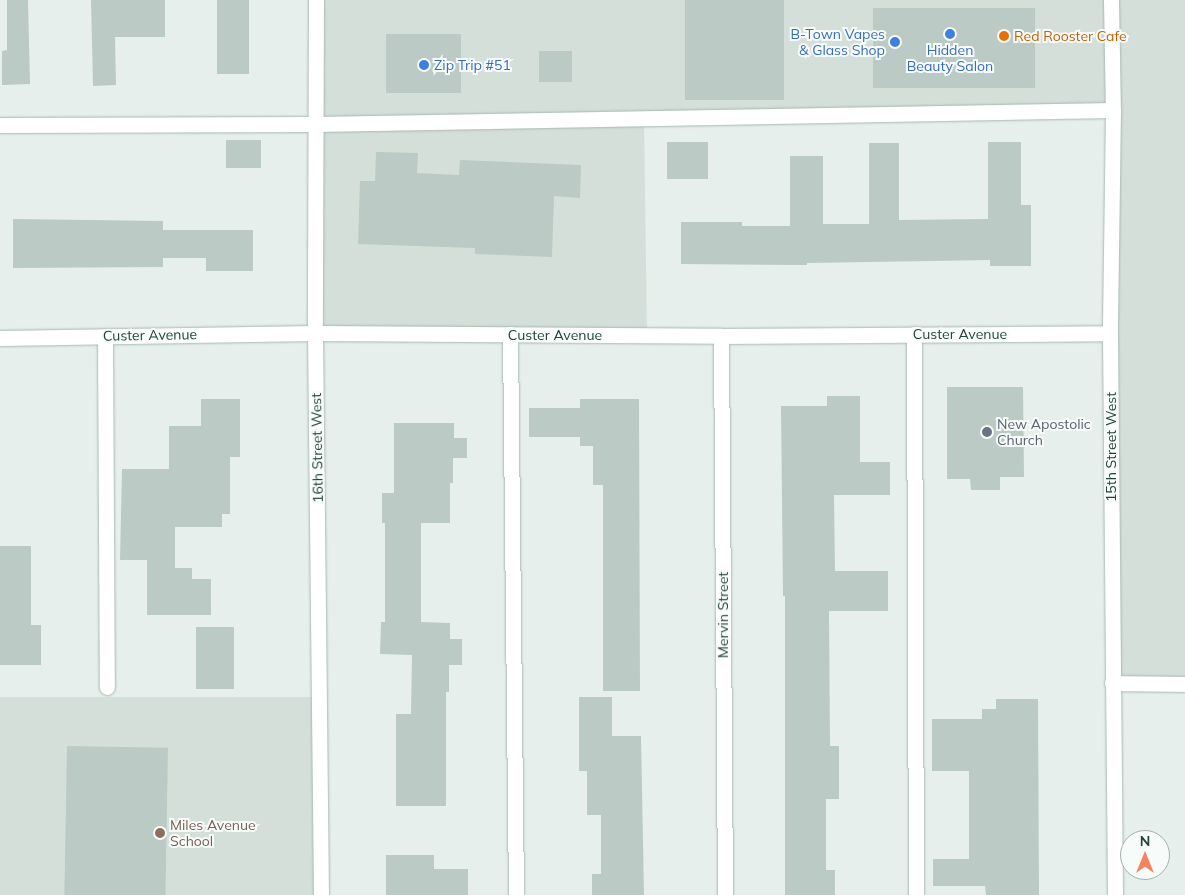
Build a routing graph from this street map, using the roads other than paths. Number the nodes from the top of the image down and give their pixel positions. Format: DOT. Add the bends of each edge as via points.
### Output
graph roads {
  1 [pos="316,0"];
  2 [pos="1111,0"];
  3 [pos="1113,110"];
  4 [pos="315,124"];
  5 [pos="0,125"];
  6 [pos="315,333"];
  7 [pos="1110,333"];
  8 [pos="510,334"];
  9 [pos="914,334"];
  10 [pos="105,336"];
  11 [pos="720,336"];
  12 [pos="0,338"];
  13 [pos="1112,683"];
  14 [pos="1185,684"];
  15 [pos="107,687"];
  16 [pos="321,895"];
  17 [pos="516,895"];
  18 [pos="725,895"];
  19 [pos="916,895"];
  20 [pos="1115,895"];
  1 -- 4 [label="street, 16th Street West"];
  2 -- 3 [label="street, 15th Street West"];
  3 -- 4 [label="street"];
  3 -- 7 [label="street, 15th Street West"];
  4 -- 5 [label="street"];
  4 -- 6 [label="street, 16th Street West"];
  6 -- 8 [label="street, Custer Avenue"];
  6 -- 10 [label="street, Custer Avenue"];
  6 -- 16 [label="street, 16th Street West"];
  7 -- 9 [label="street, Custer Avenue"];
  7 -- 13 [label="street, 15th Street West"];
  8 -- 11 [label="street, Custer Avenue"];
  8 -- 17 [label="street"];
  9 -- 11 [label="street, Custer Avenue"];
  9 -- 19 [label="street"];
  10 -- 12 [label="street, Custer Avenue"];
  10 -- 15 [label="street"];
  11 -- 18 [label="street, Mervin Street"];
  13 -- 14 [label="street"];
  13 -- 20 [label="street, 15th Street West"];
}
